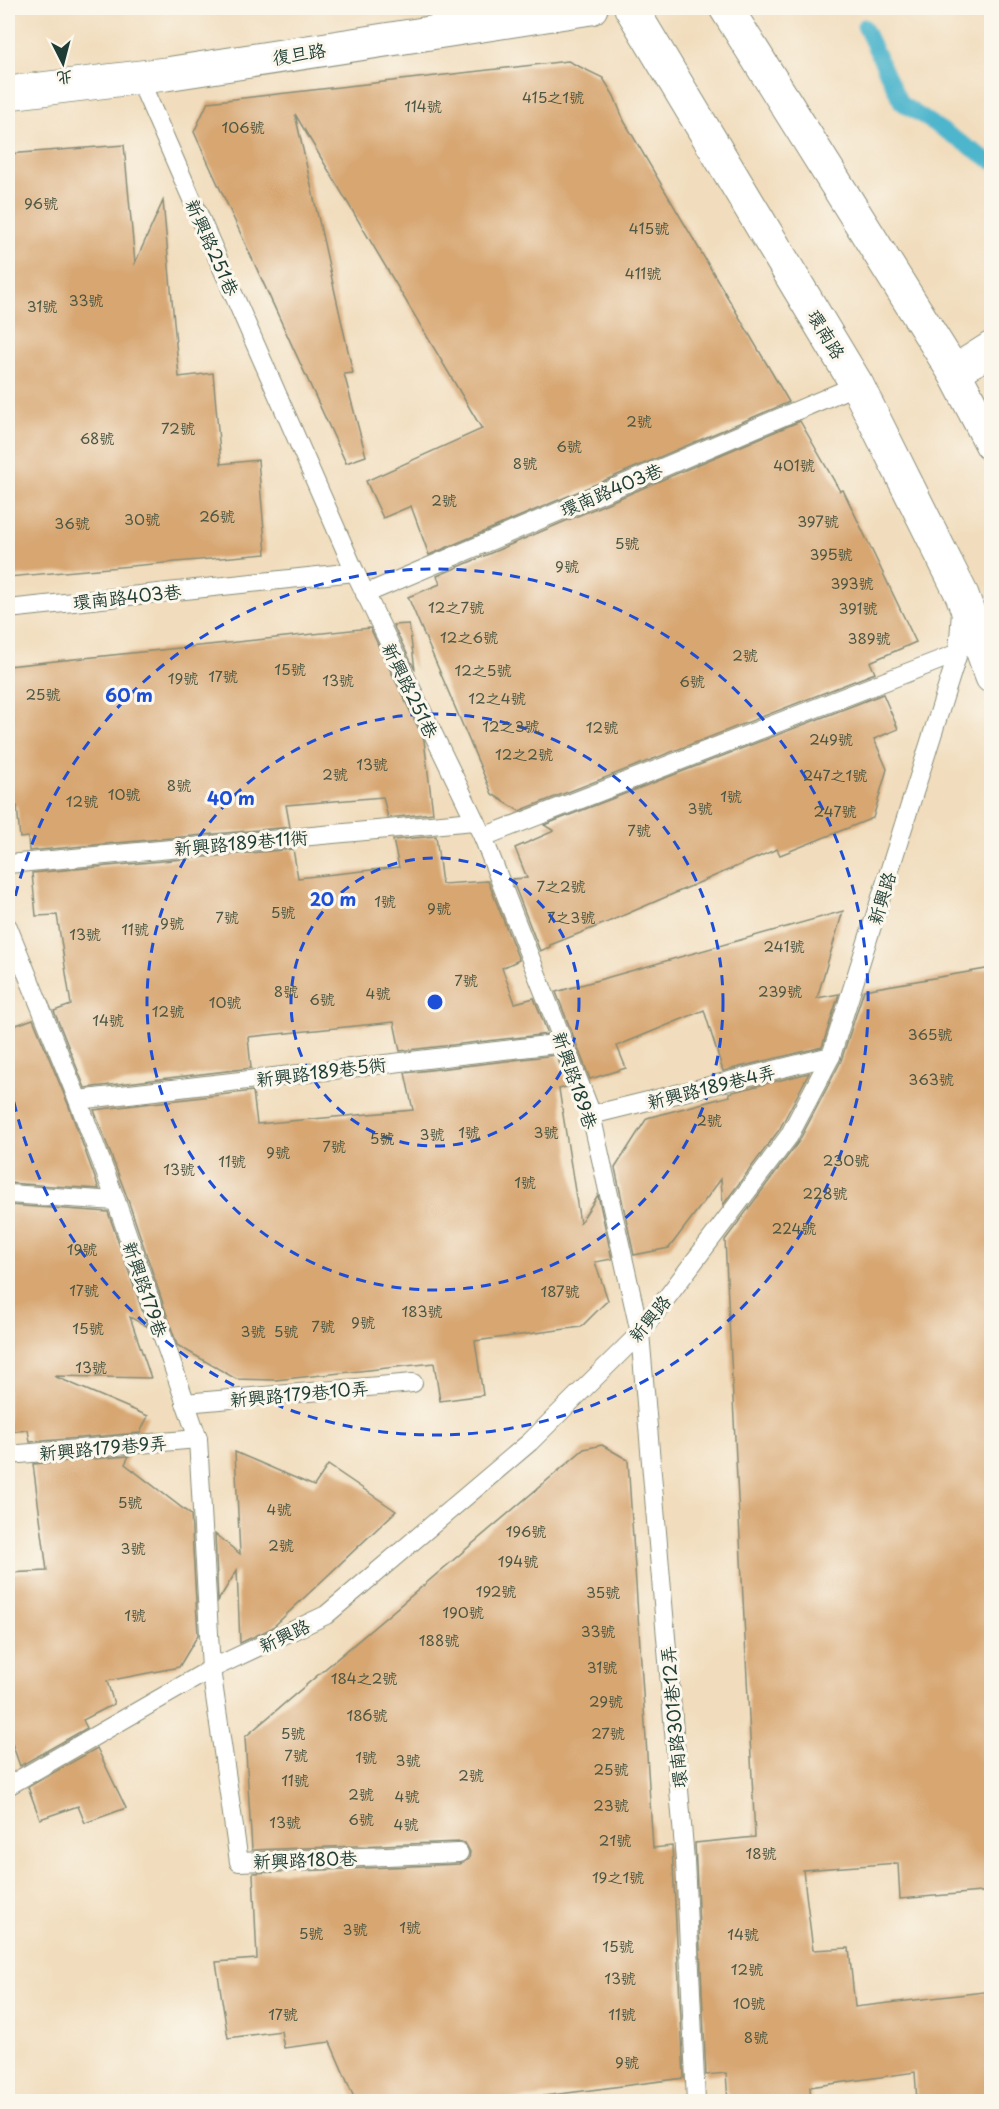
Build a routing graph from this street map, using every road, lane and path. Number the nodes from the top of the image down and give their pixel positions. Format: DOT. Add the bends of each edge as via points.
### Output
graph roads {
  1 [pos="591,8"];
  2 [pos="630,8"];
  3 [pos="726,8"];
  4 [pos="138,76"];
  5 [pos="8,93"];
  6 [pos="992,348"];
  7 [pos="954,372"];
  8 [pos="857,385"];
  9 [pos="992,445"];
  10 [pos="355,572"];
  11 [pos="365,594"];
  12 [pos="962,595"];
  13 [pos="8,609"];
  14 [pos="958,653"];
  15 [pos="992,677"];
  16 [pos="479,829"];
  17 [pos="8,864"];
  18 [pos="8,927"];
  19 [pos="564,1043"];
  20 [pos="831,1056"];
  21 [pos="78,1100"];
  22 [pos="591,1115"];
  23 [pos="8,1194"];
  24 [pos="116,1202"];
  25 [pos="640,1333"];
  26 [pos="413,1383"];
  27 [pos="185,1403"];
  28 [pos="198,1439"];
  29 [pos="8,1455"];
  30 [pos="211,1669"];
  31 [pos="8,1786"];
  32 [pos="459,1853"];
  33 [pos="696,2102"];
  1 -- 4 [label="main road, 復旦路"];
  2 -- 8 [label="main road, 環南路"];
  3 -- 7 [label="main road"];
  4 -- 5 [label="main road, 復旦路"];
  4 -- 10 [label="lane, 新興路251巷"];
  6 -- 7 [label="main road"];
  7 -- 9 [label="main road"];
  8 -- 11 [label="lane, 環南路403巷"];
  8 -- 12 [label="main road, 環南路"];
  10 -- 11 [label="lane, 新興路251巷"];
  10 -- 13 [label="lane, 環南路403巷"];
  11 -- 16 [label="lane, 新興路251巷"];
  12 -- 14 [label="lane, 新興路"];
  12 -- 15 [label="main road, 環南路"];
  14 -- 16 [label="lane"];
  14 -- 20 [label="lane, 新興路"];
  16 -- 17 [label="lane, 新興路189巷11衖"];
  16 -- 19 [label="lane, 新興路189巷"];
  18 -- 21 [label="lane, 新興路179巷"];
  19 -- 21 [label="lane, 新興路189巷5衖"];
  19 -- 22 [label="lane, 新興路189巷"];
  20 -- 22 [label="lane, 新興路189巷4弄"];
  20 -- 25 [label="lane, 新興路" via="789,1136"];
  21 -- 24 [label="lane, 新興路179巷"];
  22 -- 25 [label="lane, 新興路189巷"];
  23 -- 24 [label="lane"];
  24 -- 27 [label="lane, 新興路179巷"];
  25 -- 30 [label="lane, 新興路" via="530,1442 327,1615"];
  25 -- 33 [label="lane, 環南路301巷12弄" via="686,1860"];
  26 -- 27 [label="lane, 新興路179巷10弄"];
  27 -- 28 [label="lane, 新興路179巷"];
  28 -- 29 [label="lane, 新興路179巷9弄"];
  28 -- 30 [label="lane, 新興路179巷"];
  30 -- 31 [label="lane, 新興路"];
  30 -- 32 [label="lane, 新興路180巷" via="239,1862"];
}
